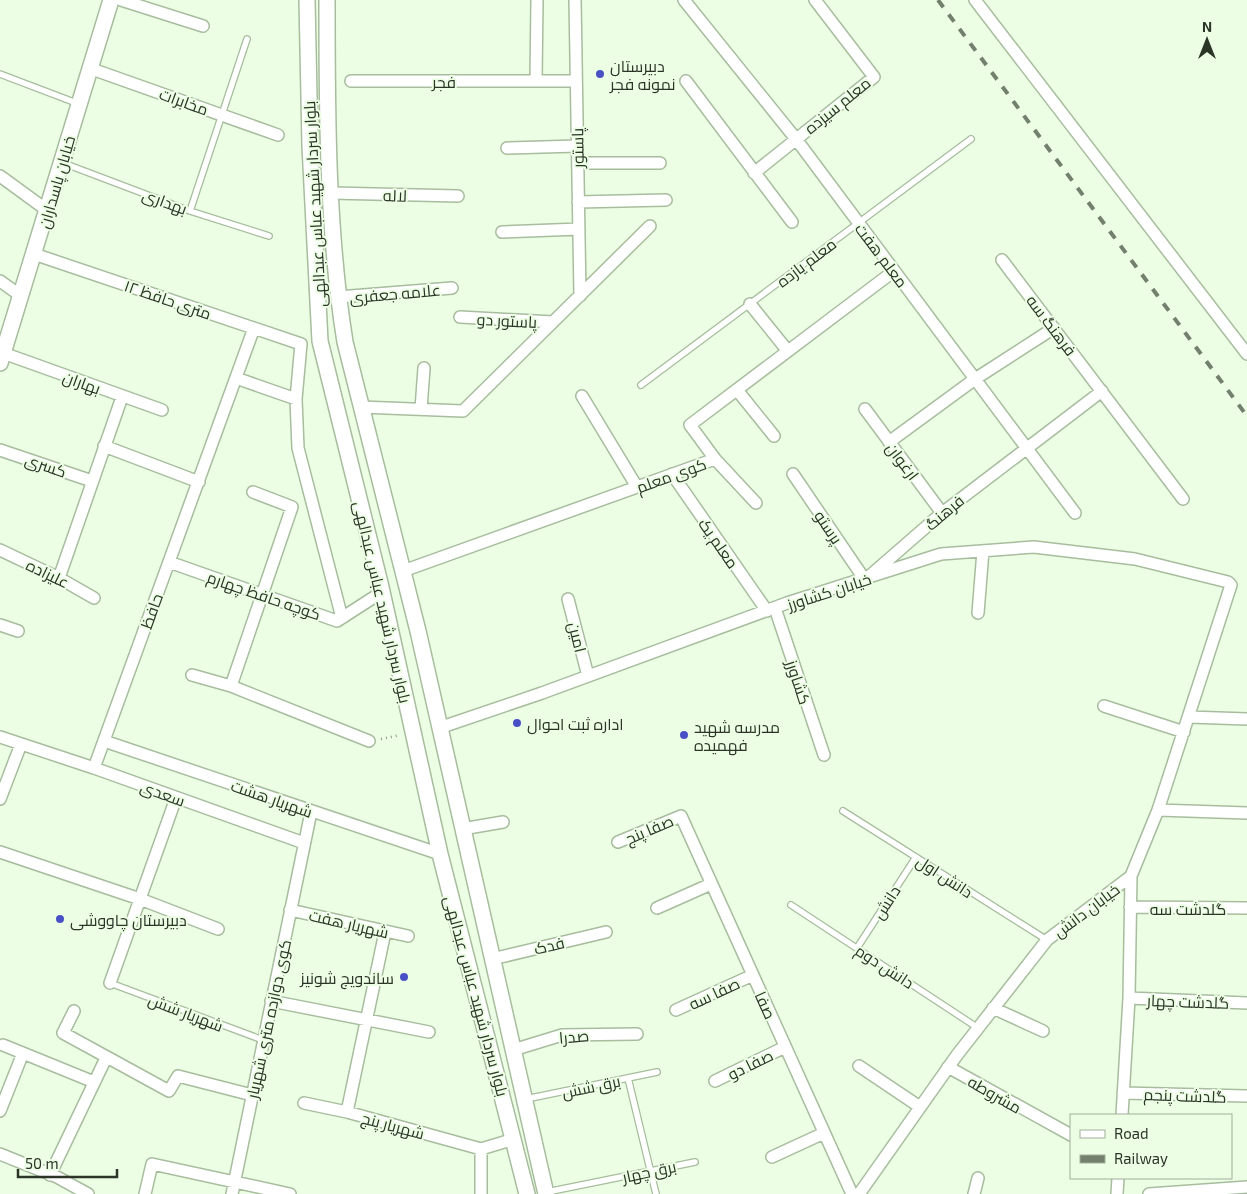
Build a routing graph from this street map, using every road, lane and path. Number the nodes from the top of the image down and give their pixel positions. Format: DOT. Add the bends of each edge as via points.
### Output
graph roads {
  1 [pos="111,0"];
  2 [pos="121,0"];
  3 [pos="307,0"];
  4 [pos="327,0"];
  5 [pos="537,0"];
  6 [pos="576,0"];
  7 [pos="684,0"];
  8 [pos="815,0"];
  9 [pos="975,0"];
  10 [pos="202,26"];
  11 [pos="247,39"];
  12 [pos="89,68"];
  13 [pos="0,74"];
  14 [pos="536,81"];
  15 [pos="576,81"];
  16 [pos="686,81"];
  17 [pos="351,82"];
  18 [pos="79,104"];
  19 [pos="223,115"];
  20 [pos="278,135"];
  21 [pos="796,139"];
  22 [pos="972,139"];
  23 [pos="577,146"];
  24 [pos="507,148"];
  25 [pos="62,163"];
  26 [pos="578,163"];
  27 [pos="660,163"];
  28 [pos="754,173"];
  29 [pos="0,176"];
  30 [pos="332,193"];
  31 [pos="458,196"];
  32 [pos="666,200"];
  33 [pos="578,202"];
  34 [pos="48,211"];
  35 [pos="190,211"];
  36 [pos="792,222"];
  37 [pos="858,223"];
  38 [pos="650,226"];
  39 [pos="579,229"];
  40 [pos="502,232"];
  41 [pos="269,236"];
  42 [pos="34,254"];
  43 [pos="1002,260"];
  44 [pos="894,271"];
  45 [pos="0,281"];
  46 [pos="452,288"];
  47 [pos="21,296"];
  48 [pos="580,296"];
  49 [pos="338,297"];
  50 [pos="750,304"];
  51 [pos="460,317"];
  52 [pos="553,322"];
  53 [pos="254,328"];
  54 [pos="1054,328"];
  55 [pos="787,350"];
  56 [pos="1247,354"];
  57 [pos="2,358"];
  58 [pos="424,368"];
  59 [pos="236,378"];
  60 [pos="975,379"];
  61 [pos="641,385"];
  62 [pos="737,390"];
  63 [pos="1102,391"];
  64 [pos="582,396"];
  65 [pos="122,397"];
  66 [pos="296,399"];
  67 [pos="362,407"];
  68 [pos="865,409"];
  69 [pos="162,410"];
  70 [pos="421,410"];
  71 [pos="774,436"];
  72 [pos="889,442"];
  73 [pos="104,446"];
  74 [pos="1026,447"];
  75 [pos="0,450"];
  76 [pos="715,459"];
  77 [pos="672,474"];
  78 [pos="792,474"];
  79 [pos="92,481"];
  80 [pos="199,482"];
  81 [pos="637,487"];
  82 [pos="253,492"];
  83 [pos="1183,499"];
  84 [pos="756,503"];
  85 [pos="942,513"];
  86 [pos="1075,513"];
  87 [pos="0,550"];
  88 [pos="983,551"];
  89 [pos="169,562"];
  90 [pos="403,570"];
  91 [pos="59,578"];
  92 [pos="865,580"];
  93 [pos="1232,586"];
  94 [pos="382,592"];
  95 [pos="263,595"];
  96 [pos="94,598"];
  97 [pos="568,599"];
  98 [pos="771,610"];
  99 [pos="978,613"];
  100 [pos="342,618"];
  101 [pos="0,625"];
  102 [pos="18,631"];
  103 [pos="192,675"];
  104 [pos="588,676"];
  105 [pos="231,686"];
  106 [pos="1104,706"];
  107 [pos="1189,717"];
  108 [pos="1247,719"];
  109 [pos="440,728"];
  110 [pos="413,732"];
  111 [pos="1184,732"];
  112 [pos="0,737"];
  113 [pos="104,741"];
  114 [pos="369,741"];
  115 [pos="21,744"];
  116 [pos="824,755"];
  117 [pos="94,768"];
  118 [pos="176,798"];
  119 [pos="0,799"];
  120 [pos="1158,810"];
  121 [pos="843,811"];
  122 [pos="310,812"];
  123 [pos="1247,812"];
  124 [pos="681,816"];
  125 [pos="504,822"];
  126 [pos="462,829"];
  127 [pos="618,842"];
  128 [pos="304,843"];
  129 [pos="0,852"];
  130 [pos="440,854"];
  131 [pos="916,857"];
  132 [pos="1131,876"];
  133 [pos="711,884"];
  134 [pos="140,899"];
  135 [pos="791,905"];
  136 [pos="1130,907"];
  137 [pos="657,908"];
  138 [pos="1247,908"];
  139 [pos="290,910"];
  140 [pos="218,929"];
  141 [pos="386,932"];
  142 [pos="606,932"];
  143 [pos="408,936"];
  144 [pos="1046,940"];
  145 [pos="856,948"];
  146 [pos="492,959"];
  147 [pos="753,975"];
  148 [pos="110,984"];
  149 [pos="1129,998"];
  150 [pos="271,1001"];
  151 [pos="1247,1003"];
  152 [pos="993,1008"];
  153 [pos="676,1010"];
  154 [pos="74,1011"];
  155 [pos="367,1020"];
  156 [pos="978,1028"];
  157 [pos="1043,1031"];
  158 [pos="429,1032"];
  159 [pos="637,1034"];
  160 [pos="263,1040"];
  161 [pos="3,1045"];
  162 [pos="785,1047"];
  163 [pos="513,1050"];
  164 [pos="23,1053"];
  165 [pos="106,1058"];
  166 [pos="859,1066"];
  167 [pos="948,1067"];
  168 [pos="657,1072"];
  169 [pos="628,1078"];
  170 [pos="715,1081"];
  171 [pos="94,1082"];
  172 [pos="1123,1093"];
  173 [pos="252,1095"];
  174 [pos="1247,1096"];
  175 [pos="524,1100"];
  176 [pos="304,1103"];
  177 [pos="920,1107"];
  178 [pos="0,1111"];
  179 [pos="348,1112"];
  180 [pos="1122,1114"];
  181 [pos="824,1133"];
  182 [pos="1070,1134"];
  183 [pos="514,1139"];
  184 [pos="481,1149"];
  185 [pos="0,1154"];
  186 [pos="772,1157"];
  187 [pos="695,1162"];
  188 [pos="651,1171"];
  189 [pos="50,1174"];
  190 [pos="978,1178"];
  191 [pos="1118,1179"];
  192 [pos="234,1182"];
  193 [pos="1247,1187"];
  194 [pos="545,1193"];
  195 [pos="88,1194"];
  196 [pos="145,1194"];
  197 [pos="232,1194"];
  198 [pos="290,1194"];
  199 [pos="481,1194"];
  200 [pos="527,1194"];
  201 [pos="656,1194"];
  202 [pos="852,1194"];
  203 [pos="859,1194"];
  204 [pos="974,1194"];
  205 [pos="1117,1194"];
  206 [pos="1149,1194"];
  1 -- 12 [label="street, خیابان پاسداران"];
  2 -- 10 [label="street"];
  3 -- 94 [label="street, بلوار سردار شهید عباس عبدالهی" via="310,146 320,341"];
  4 -- 30 [label="street, بلوار سردار شهید عباس عبدالهی"];
  5 -- 14 [label="street"];
  6 -- 15 [label="street, پاستور"];
  7 -- 21 [label="street, معلم هفت"];
  8 -- 21 [label="street, معلم سیزده" via="874,77"];
  9 -- 56 [label="street"];
  11 -- 19 [label="lane"];
  12 -- 18 [label="street, خیابان پاسداران"];
  12 -- 19 [label="street, مخابرات"];
  13 -- 18 [label="lane"];
  14 -- 15 [label="street, فجر"];
  14 -- 17 [label="street, فجر"];
  15 -- 23 [label="street, پاستور"];
  16 -- 28 [label="street"];
  18 -- 25 [label="street, خیابان پاسداران"];
  19 -- 20 [label="street, مخابرات"];
  19 -- 35 [label="lane"];
  21 -- 28 [label="street"];
  21 -- 37 [label="street, معلم هفت"];
  22 -- 37 [label="lane, معلم یازده"];
  23 -- 24 [label="street"];
  23 -- 26 [label="street, پاستور"];
  25 -- 34 [label="street, خیابان پاسداران"];
  25 -- 35 [label="lane, بهداری"];
  26 -- 27 [label="street"];
  26 -- 33 [label="street, پاستور"];
  28 -- 36 [label="street"];
  29 -- 34 [label="street"];
  30 -- 31 [label="street, لاله"];
  30 -- 49 [label="street, بلوار سردار شهید عباس عبدالهی"];
  32 -- 33 [label="street"];
  33 -- 39 [label="street, پاستور"];
  34 -- 42 [label="street, خیابان پاسداران"];
  35 -- 41 [label="lane, بهداری"];
  37 -- 44 [label="street, معلم هفت"];
  37 -- 50 [label="lane, معلم یازده"];
  38 -- 48 [label="street"];
  39 -- 40 [label="street"];
  39 -- 48 [label="street, پاستور"];
  42 -- 47 [label="street, خیابان پاسداران"];
  42 -- 53 [label="street, ۱۲ متری حافظ"];
  43 -- 54 [label="street, فرهنگ سه"];
  44 -- 55 [label="street, کوی معلم"];
  44 -- 60 [label="street, معلم هفت"];
  45 -- 47 [label="street"];
  46 -- 49 [label="street, علامه جعفری"];
  47 -- 57 [label="street, خیابان پاسداران"];
  48 -- 52 [label="street"];
  49 -- 67 [label="street, بلوار سردار شهید عباس عبدالهی" via="345,342"];
  50 -- 55 [label="street"];
  50 -- 61 [label="lane, معلم یازده"];
  51 -- 52 [label="street, پاستور دو"];
  52 -- 70 [label="street" via="463,412"];
  53 -- 59 [label="street, حافظ"];
  53 -- 66 [label="street, ۱۲ متری حافظ" via="301,344"];
  54 -- 60 [label="street"];
  54 -- 63 [label="street, فرهنگ سه"];
  55 -- 62 [label="street, کوی معلم"];
  57 -- 65 [label="street, بهاران"];
  58 -- 70 [label="street"];
  59 -- 66 [label="street"];
  59 -- 80 [label="street, حافظ"];
  60 -- 72 [label="street"];
  60 -- 74 [label="street, معلم هفت"];
  62 -- 71 [label="street"];
  62 -- 76 [label="street, کوی معلم" via="690,425"];
  63 -- 74 [label="street"];
  63 -- 83 [label="street, فرهنگ سه"];
  64 -- 81 [label="street"];
  65 -- 69 [label="street, بهاران"];
  65 -- 73 [label="street"];
  66 -- 100 [label="street" via="298,448"];
  67 -- 70 [label="street"];
  67 -- 90 [label="street, بلوار سردار شهید عباس عبدالهی"];
  68 -- 72 [label="street, ارغوان"];
  72 -- 85 [label="street, ارغوان"];
  73 -- 79 [label="street"];
  73 -- 80 [label="street"];
  74 -- 85 [label="street, فرهنگ"];
  74 -- 86 [label="street, معلم هفت"];
  75 -- 79 [label="street, کسری"];
  76 -- 77 [label="street, کوی معلم"];
  76 -- 84 [label="street"];
  77 -- 81 [label="street, کوی معلم"];
  77 -- 98 [label="street, معلم یک"];
  78 -- 92 [label="street, پرستو"];
  79 -- 91 [label="street"];
  80 -- 89 [label="street, حافظ"];
  81 -- 90 [label="street, کوی معلم"];
  82 -- 95 [label="street" via="292,507"];
  85 -- 92 [label="street, فرهنگ"];
  87 -- 91 [label="street, علیزاده"];
  88 -- 92 [label="street, خیابان کشاورز" via="941,554"];
  88 -- 93 [label="street, خیابان کشاورز" via="1034,547 1134,559 1228,582"];
  88 -- 99 [label="street"];
  89 -- 95 [label="street, کوچه حافظ چهارم"];
  89 -- 113 [label="street, حافظ"];
  90 -- 109 [label="street, بلوار سردار شهید عباس عبدالهی"];
  91 -- 96 [label="street, علیزاده"];
  92 -- 98 [label="street, خیابان کشاورز"];
  93 -- 107 [label="street, خیابان دانش"];
  94 -- 100 [label="street, کوچه حافظ چهارم"];
  94 -- 110 [label="street, بلوار سردار شهید عباس عبدالهی"];
  95 -- 100 [label="street, کوچه حافظ چهارم" via="337,621"];
  95 -- 105 [label="street"];
  97 -- 104 [label="street, امین"];
  98 -- 104 [label="street, خیابان کشاورز"];
  98 -- 116 [label="street, کشاورز"];
  101 -- 102 [label="street"];
  103 -- 105 [label="street"];
  104 -- 109 [label="street, خیابان کشاورز"];
  105 -- 114 [label="street"];
  106 -- 111 [label="street"];
  107 -- 108 [label="street"];
  107 -- 111 [label="street, خیابان دانش"];
  109 -- 110 [label="street"];
  109 -- 126 [label="street, بلوار سردار شهید عباس عبدالهی"];
  110 -- 114 [label="path"];
  110 -- 130 [label="street, بلوار سردار شهید عباس عبدالهی"];
  111 -- 120 [label="street, خیابان دانش"];
  112 -- 115 [label="street, سعدی"];
  113 -- 117 [label="street, حافظ"];
  113 -- 122 [label="street, شهریار هشت"];
  115 -- 117 [label="street, سعدی"];
  115 -- 119 [label="street"];
  117 -- 118 [label="street, سعدی"];
  118 -- 128 [label="street, سعدی"];
  118 -- 134 [label="street"];
  120 -- 123 [label="street"];
  120 -- 132 [label="street, خیابان دانش"];
  121 -- 131 [label="lane, دانش اول"];
  122 -- 128 [label="street, کوی دوازده متری شهریار"];
  122 -- 130 [label="street, شهریار هشت"];
  124 -- 127 [label="street, صفا پنج"];
  124 -- 133 [label="street, صفا"];
  125 -- 126 [label="street"];
  126 -- 146 [label="street, بلوار سردار شهید عباس عبدالهی"];
  128 -- 139 [label="street, کوی دوازده متری شهریار"];
  129 -- 134 [label="street"];
  130 -- 183 [label="street, بلوار سردار شهید عباس عبدالهی"];
  131 -- 144 [label="lane, دانش اول"];
  131 -- 145 [label="lane, دانش"];
  132 -- 136 [label="street"];
  132 -- 144 [label="street, خیابان دانش"];
  133 -- 137 [label="street"];
  133 -- 147 [label="street, صفا"];
  134 -- 140 [label="street"];
  134 -- 148 [label="street"];
  135 -- 145 [label="lane, دانش دوم"];
  136 -- 138 [label="street, گلدشت سه"];
  136 -- 149 [label="street"];
  139 -- 141 [label="street, شهریار هفت"];
  139 -- 150 [label="street, کوی دوازده متری شهریار"];
  141 -- 143 [label="street, شهریار هفت"];
  141 -- 155 [label="street"];
  142 -- 146 [label="street, فدک"];
  144 -- 152 [label="street, خیابان دانش"];
  145 -- 156 [label="lane, دانش دوم"];
  146 -- 163 [label="street, بلوار سردار شهید عباس عبدالهی"];
  147 -- 153 [label="street, صفا سه"];
  147 -- 162 [label="street, صفا"];
  148 -- 160 [label="lane, شهریار شش"];
  149 -- 151 [label="street, گلدشت چهار"];
  149 -- 172 [label="street"];
  150 -- 155 [label="street"];
  150 -- 160 [label="street, کوی دوازده متری شهریار"];
  152 -- 156 [label="street, خیابان دانش"];
  152 -- 157 [label="street"];
  154 -- 165 [label="street" via="63,1034"];
  155 -- 158 [label="street"];
  155 -- 179 [label="street"];
  156 -- 167 [label="street, خیابان دانش"];
  159 -- 163 [label="street, صدرا" via="562,1035"];
  160 -- 173 [label="street, کوی دوازده متری شهریار"];
  161 -- 164 [label="street"];
  162 -- 170 [label="street, صفا دو"];
  162 -- 181 [label="street, صفا"];
  163 -- 175 [label="street, بلوار سردار شهید عباس عبدالهی"];
  164 -- 171 [label="street"];
  164 -- 178 [label="street"];
  165 -- 171 [label="street"];
  165 -- 173 [label="street" via="169,1090 178,1076"];
  166 -- 177 [label="street"];
  167 -- 177 [label="street, خیابان دانش"];
  167 -- 182 [label="street, مشروطه"];
  168 -- 169 [label="lane, برق شش"];
  169 -- 175 [label="lane, برق شش"];
  169 -- 188 [label="lane"];
  171 -- 189 [label="street"];
  172 -- 174 [label="street, گلدشت پنجم"];
  172 -- 180 [label="street"];
  173 -- 192 [label="street, کوی دوازده متری شهریار"];
  175 -- 194 [label="street, بلوار سردار شهید عباس عبدالهی"];
  176 -- 179 [label="street, شهریار پنج"];
  177 -- 203 [label="street, خیابان دانش"];
  179 -- 184 [label="street, شهریار پنج"];
  181 -- 186 [label="street"];
  181 -- 202 [label="street, صفا"];
  183 -- 184 [label="street"];
  183 -- 200 [label="street, بلوار سردار شهید عباس عبدالهی"];
  184 -- 199 [label="street"];
  185 -- 189 [label="street"];
  187 -- 188 [label="lane, برق چهار"];
  188 -- 194 [label="lane, برق چهار"];
  188 -- 201 [label="lane"];
  189 -- 195 [label="street"];
  190 -- 204 [label="street"];
  191 -- 205 [label="street"];
  192 -- 196 [label="street" via="152,1164"];
  192 -- 197 [label="street, کوی دوازده متری شهریار"];
  192 -- 198 [label="street"];
  193 -- 206 [label="street"];
}
